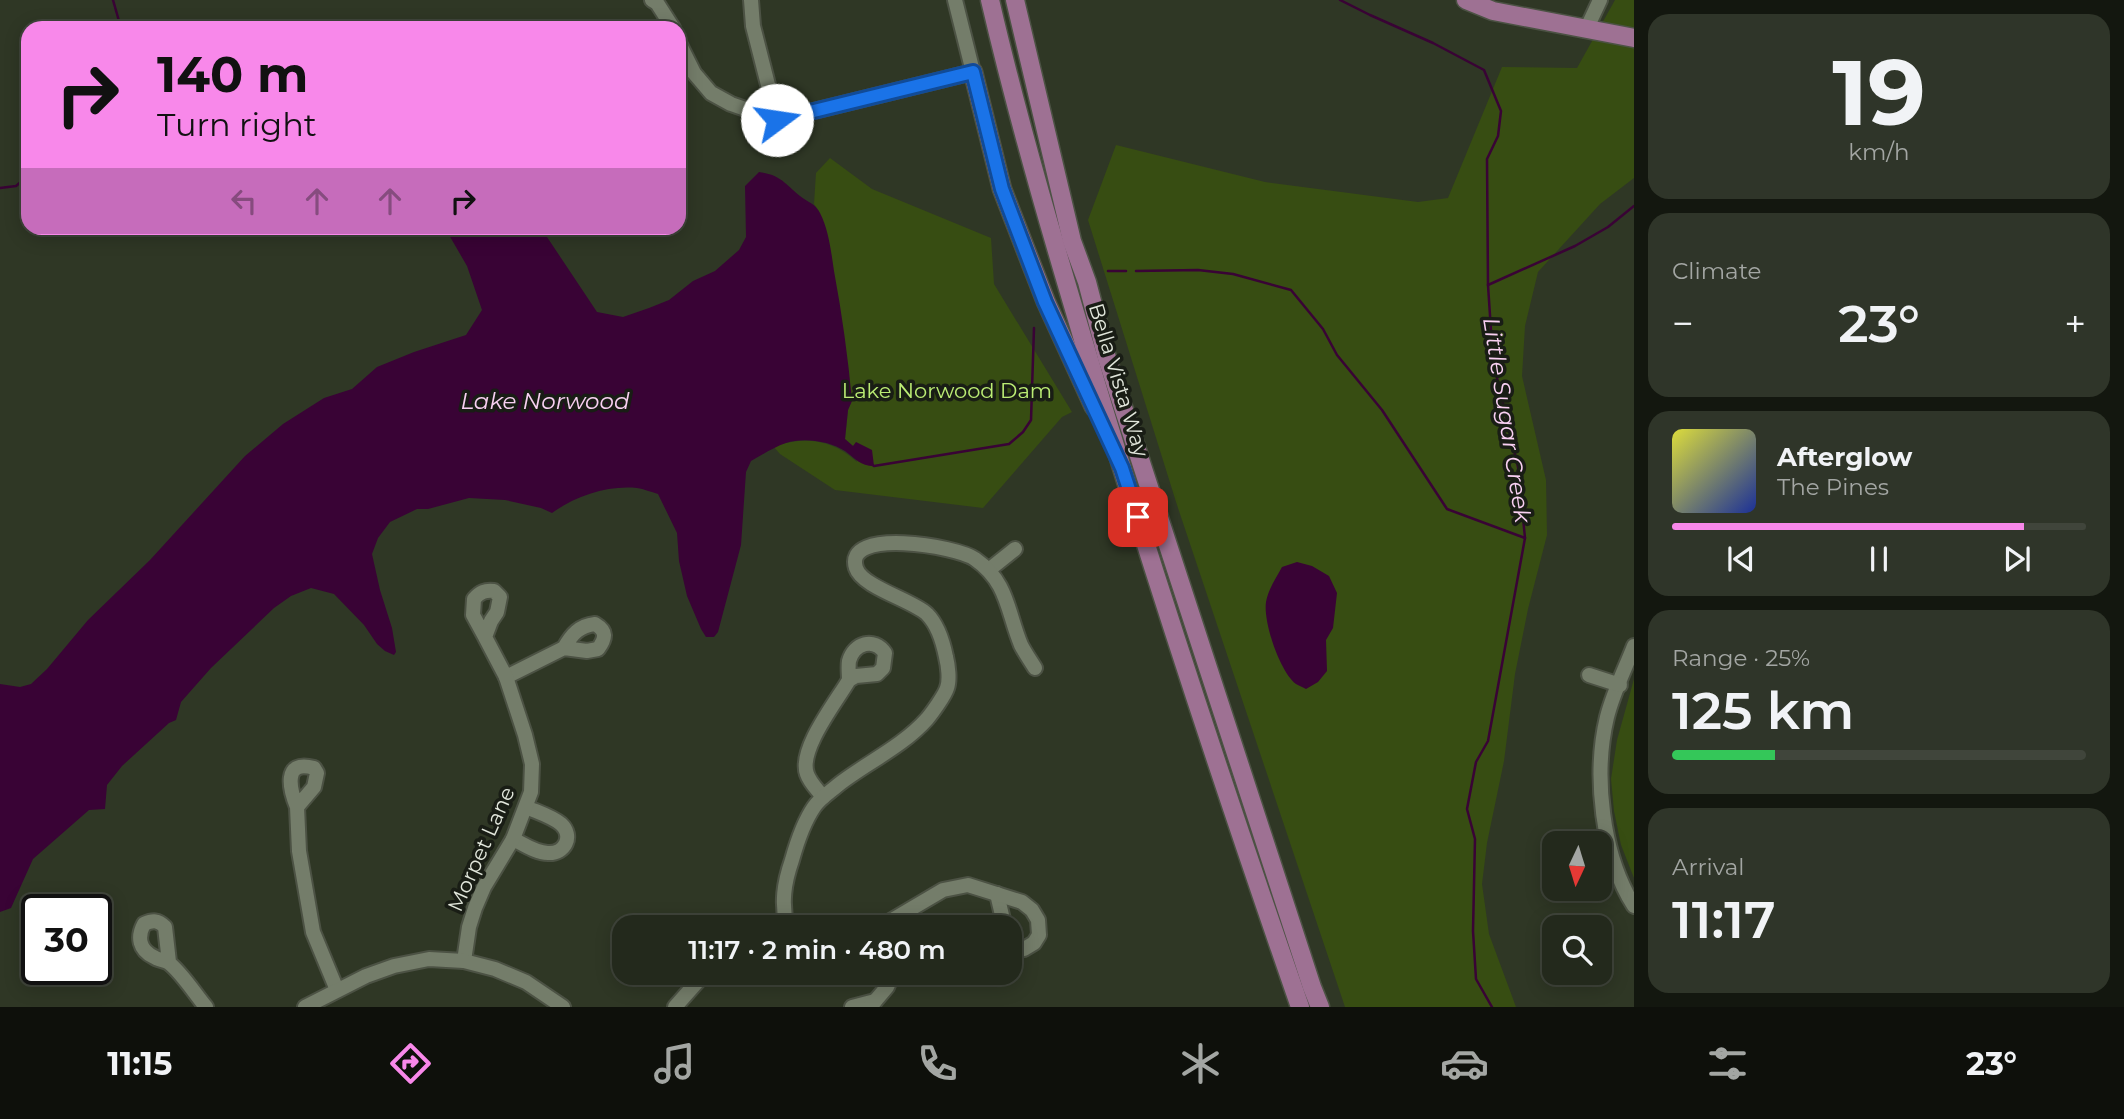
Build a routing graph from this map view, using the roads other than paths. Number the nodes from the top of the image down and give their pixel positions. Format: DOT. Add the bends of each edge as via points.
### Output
graph roads {
  1 [pos="652,0"];
  2 [pos="751,0"];
  3 [pos="955,0"];
  4 [pos="990,0"];
  5 [pos="1015,0"];
  6 [pos="1466,0"];
  7 [pos="1600,0"];
  8 [pos="669,21"];
  9 [pos="1586,30"];
  10 [pos="1634,38"];
  11 [pos="686,57"];
  12 [pos="973,72"];
  13 [pos="777,120"];
  14 [pos="1122,468"];
  15 [pos="1014,549"];
  16 [pos="990,569"];
  17 [pos="485,637"];
  18 [pos="1634,646"];
  19 [pos="564,648"];
  20 [pos="1035,668"];
  21 [pos="1589,675"];
  22 [pos="506,677"];
  23 [pos="849,680"];
  24 [pos="1620,685"];
  25 [pos="823,797"];
  26 [pos="298,807"];
  27 [pos="526,807"];
  28 [pos="513,839"];
  29 [pos="997,894"];
  30 [pos="1634,906"];
  31 [pos="784,915"];
  32 [pos="902,915"];
  33 [pos="1001,915"];
  34 [pos="1022,948"];
  35 [pos="464,961"];
  36 [pos="169,962"];
  37 [pos="694,985"];
  38 [pos="888,985"];
  39 [pos="337,990"];
  40 [pos="545,1002"];
  41 [pos="873,1004"];
  42 [pos="206,1007"];
  43 [pos="305,1007"];
  44 [pos="563,1007"];
  45 [pos="675,1007"];
  46 [pos="852,1007"];
  47 [pos="1300,1007"];
  48 [pos="1320,1007"];
  1 -- 8 [label="street"];
  2 -- 13 [label="street" via="752,26"];
  3 -- 12 [label="street"];
  4 -- 14 [label="main road, Bella Vista Way" via="1054,244"];
  5 -- 48 [label="main road, Bella Vista Way" via="1072,241 1107,358"];
  6 -- 9 [label="main road" via="1493,11"];
  7 -- 9 [label="street"];
  9 -- 10 [label="main road"];
  11 -- 13 [label="street" via="711,93"];
  12 -- 13 [label="street"];
  12 -- 14 [label="main road" via="1002,189 1045,302"];
  14 -- 47 [label="main road, Bella Vista Way" via="1208,741"];
  15 -- 16 [label="street"];
  16 -- 20 [label="street"];
  16 -- 25 [label="street" via="969,555 927,545 888,544 860,550 855,557 860,574 927,614 941,636 947,689 910,736"];
  17 -- 22 [label="street, Morpet Lane"];
  18 -- 24 [label="street"];
  19 -- 22 [label="street"];
  21 -- 24 [label="street"];
  22 -- 27 [label="street, Morpet Lane" via="532,764"];
  23 -- 25 [label="street" via="805,757 806,773"];
  24 -- 30 [label="street" via="1601,745 1601,790 1608,838 1623,889"];
  25 -- 31 [label="street" via="798,837 784,883"];
  26 -- 39 [label="street" via="299,851 313,932"];
  27 -- 28 [label="street, Morpet Lane"];
  27 -- 28 [label="street" via="560,824 568,841 564,848 546,853"];
  28 -- 35 [label="street, Morpet Lane" via="475,908"];
  29 -- 32 [label="street" via="968,885 943,890"];
  29 -- 33 [label="street"];
  29 -- 34 [label="street" via="1021,902 1038,920 1039,935"];
  35 -- 39 [label="street" via="429,958 394,966"];
  35 -- 40 [label="street" via="526,982"];
  36 -- 42 [label="street"];
  37 -- 45 [label="street"];
  38 -- 41 [label="street"];
  39 -- 43 [label="street"];
  40 -- 44 [label="street"];
  41 -- 46 [label="street"];
}
